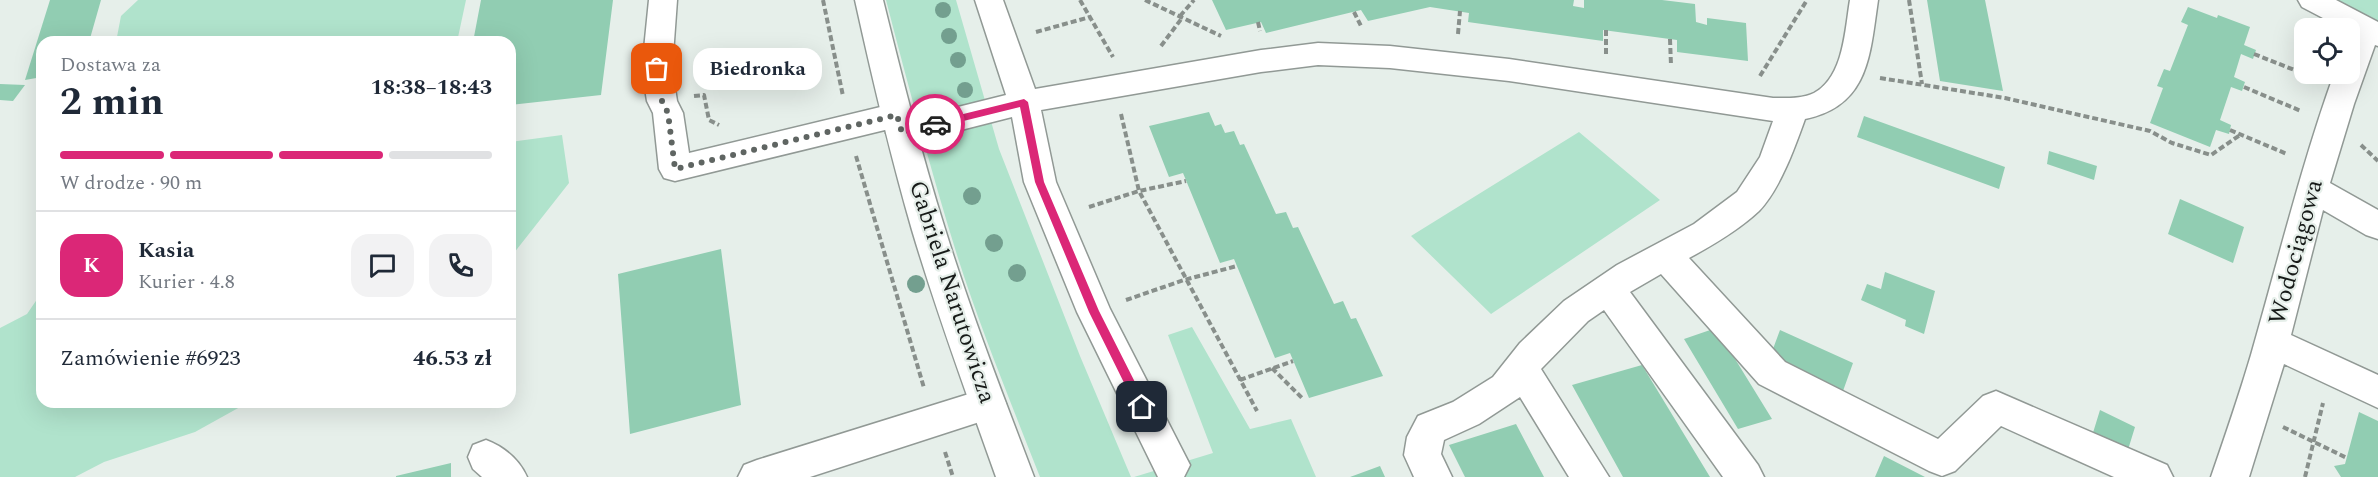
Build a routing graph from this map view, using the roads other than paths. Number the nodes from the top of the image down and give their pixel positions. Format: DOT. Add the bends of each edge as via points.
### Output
graph roads {
  1 [pos="663,0"];
  2 [pos="869,0"];
  3 [pos="989,0"];
  4 [pos="1864,0"];
  5 [pos="2312,0"];
  6 [pos="2372,32"];
  7 [pos="1024,102"];
  8 [pos="1793,109"];
  9 [pos="899,124"];
  10 [pos="2313,188"];
  11 [pos="2378,226"];
  12 [pos="1665,255"];
  13 [pos="1608,289"];
  14 [pos="2272,342"];
  15 [pos="1521,368"];
  16 [pos="2378,392"];
  17 [pos="988,404"];
  18 [pos="1171,465"];
  19 [pos="757,477"];
  20 [pos="1015,477"];
  21 [pos="1433,477"];
  22 [pos="1590,477"];
  23 [pos="1745,477"];
  24 [pos="2154,477"];
  25 [pos="2230,477"];
  1 -- 9 [label="street" via="657,69 668,113 675,169 849,127"];
  2 -- 9 [label="street, Gabriela Narutowicza"];
  3 -- 7 [label="street"];
  4 -- 8 [label="street" via="1849,73 1841,89 1827,101"];
  5 -- 6 [label="street, Wodociągowa"];
  6 -- 10 [label="street, Wodociągowa" via="2354,58"];
  7 -- 8 [label="street" via="1291,56 1345,54 1509,70 1755,108"];
  7 -- 9 [label="street"];
  7 -- 18 [label="street" via="1040,182 1094,312"];
  8 -- 12 [label="street" via="1774,161 1748,201 1706,232"];
  9 -- 17 [label="street, Gabriela Narutowicza" via="939,262"];
  10 -- 11 [label="street"];
  10 -- 14 [label="street, Wodociągowa"];
  12 -- 13 [label="street"];
  12 -- 24 [label="street" via="1772,373 1942,459 1996,407"];
  13 -- 15 [label="street" via="1576,311"];
  13 -- 23 [label="street"];
  14 -- 16 [label="street"];
  14 -- 25 [label="street, Wodociągowa"];
  15 -- 21 [label="street" via="1506,388 1466,413 1431,428 1422,455"];
  15 -- 22 [label="street"];
  17 -- 19 [label="street"];
  17 -- 20 [label="street, Gabriela Narutowicza"];
}
